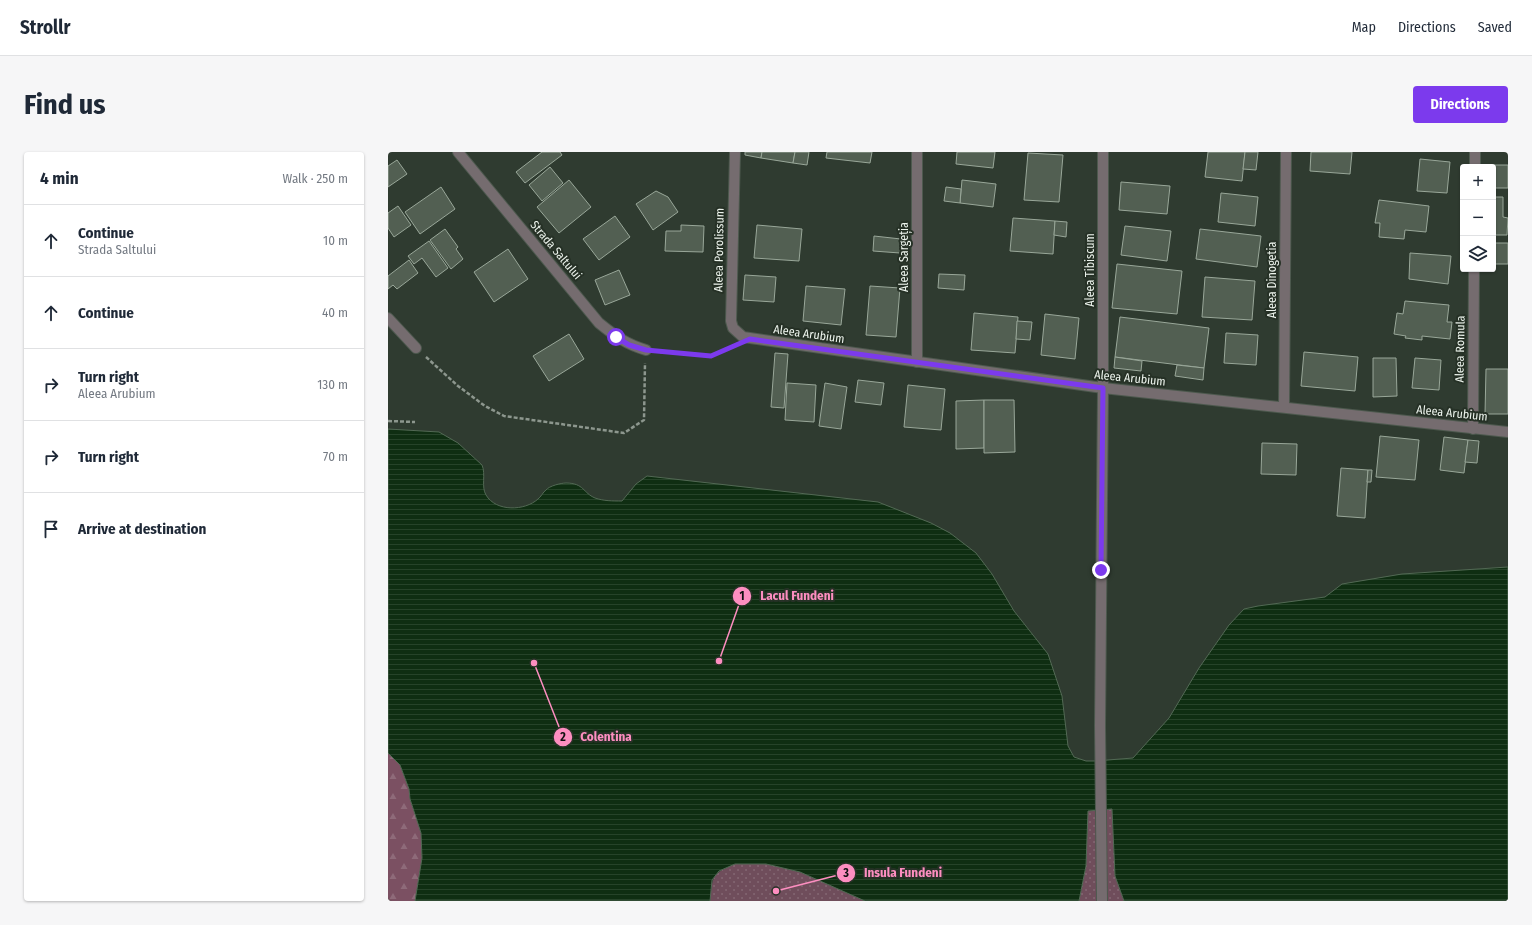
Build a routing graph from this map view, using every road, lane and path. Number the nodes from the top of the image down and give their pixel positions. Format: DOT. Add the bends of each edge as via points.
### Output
graph roads {
  1 [pos="458,152"];
  2 [pos="735,152"];
  3 [pos="917,152"];
  4 [pos="1103,152"];
  5 [pos="1286,152"];
  6 [pos="1476,152"];
  7 [pos="1475,164"];
  8 [pos="1474,272"];
  9 [pos="388,318"];
  10 [pos="750,339"];
  11 [pos="416,348"];
  12 [pos="646,350"];
  13 [pos="917,362"];
  14 [pos="1103,388"];
  15 [pos="1284,407"];
  16 [pos="388,421"];
  17 [pos="415,422"];
  18 [pos="1473,429"];
  19 [pos="1508,432"];
  20 [pos="1102,901"];
  1 -- 12 [label="street, Strada Saltului" via="599,323 629,345"];
  2 -- 10 [label="street, Aleea Porolissum" via="731,320 737,333"];
  3 -- 13 [label="street, Aleea Sargeția"];
  4 -- 14 [label="street, Aleea Tibiscum"];
  5 -- 15 [label="street, Aleea Dinogetia"];
  6 -- 7 [label="street"];
  8 -- 18 [label="street, Aleea Romula"];
  9 -- 11 [label="street"];
  10 -- 12 [label="path" via="711,356"];
  10 -- 13 [label="street, Aleea Arubium"];
  11 -- 12 [label="path" via="458,386 485,406 504,416 624,433 644,420"];
  13 -- 14 [label="street, Aleea Arubium"];
  14 -- 15 [label="street, Aleea Arubium"];
  14 -- 20 [label="street, Aleea Tibiscum" via="1100,726"];
  15 -- 18 [label="street, Aleea Arubium"];
  16 -- 17 [label="path"];
  18 -- 19 [label="street, Aleea Arubium"];
}
